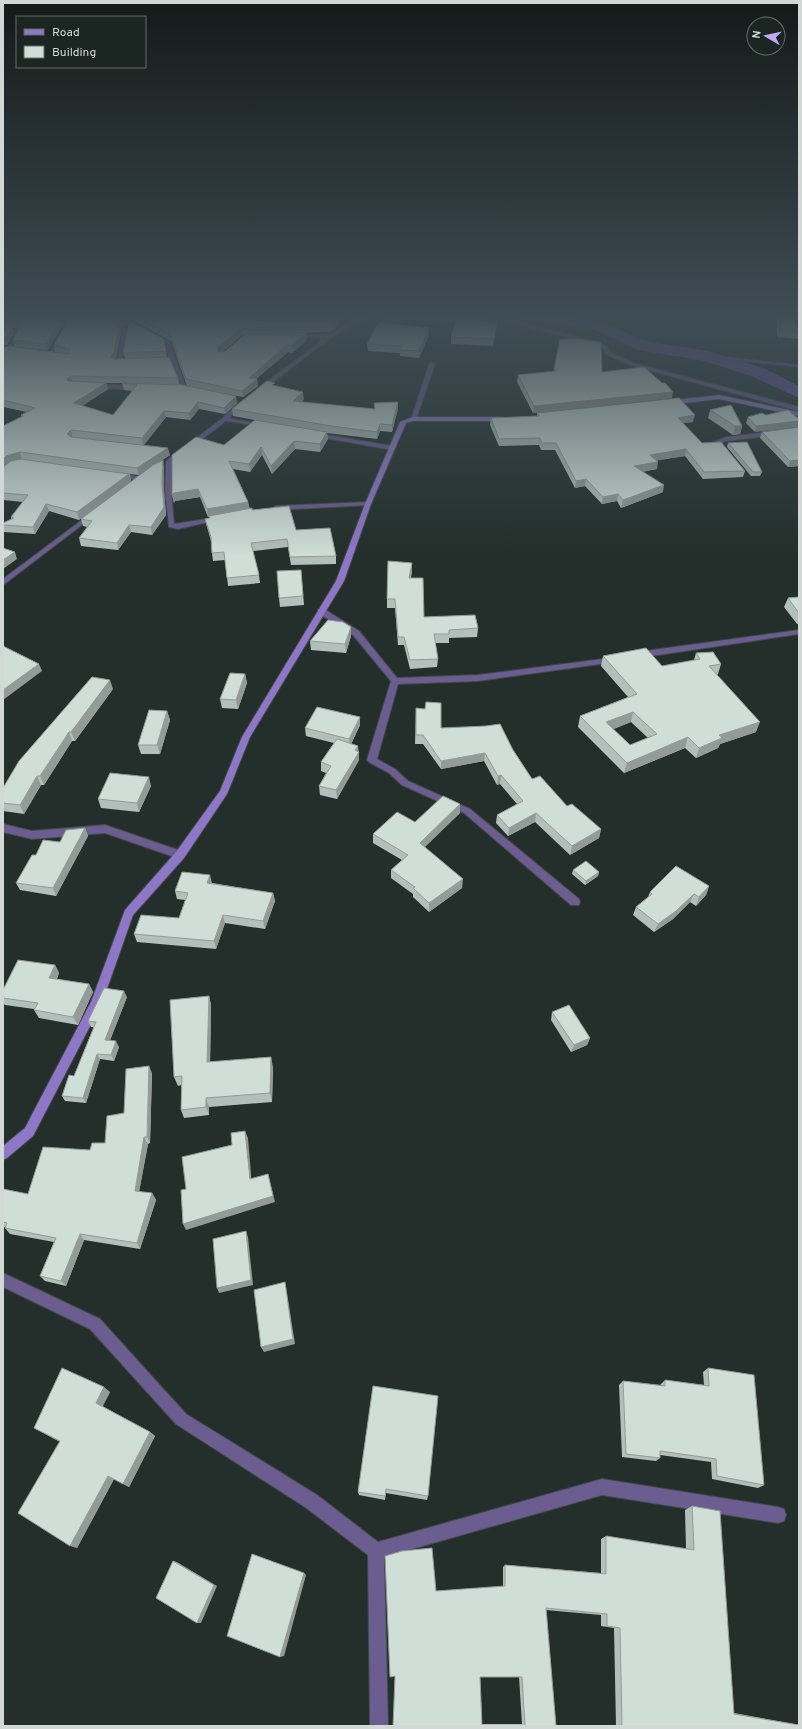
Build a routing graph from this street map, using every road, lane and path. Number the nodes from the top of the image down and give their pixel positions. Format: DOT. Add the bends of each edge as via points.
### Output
graph roads {
  1 [pos="421,396"];
  2 [pos="740,396"];
  3 [pos="236,399"];
  4 [pos="660,404"];
  5 [pos="796,412"];
  6 [pos="513,418"];
  7 [pos="225,419"];
  8 [pos="413,419"];
  9 [pos="799,423"];
  10 [pos="271,427"];
  11 [pos="799,430"];
  12 [pos="309,434"];
  13 [pos="392,448"];
  14 [pos="172,452"];
  15 [pos="179,453"];
  16 [pos="732,459"];
  17 [pos="111,474"];
  18 [pos="130,487"];
  19 [pos="368,504"];
  20 [pos="267,510"];
  21 [pos="96,512"];
  22 [pos="230,517"];
  23 [pos="3,583"];
  24 [pos="321,611"];
  25 [pos="799,632"];
  26 [pos="395,681"];
  27 [pos="3,828"];
  28 [pos="180,856"];
  29 [pos="575,902"];
  30 [pos="3,1154"];
  31 [pos="3,1280"];
  32 [pos="778,1515"];
  33 [pos="376,1551"];
  34 [pos="379,1726"];
  1 -- 8 [label="street"];
  2 -- 5 [label="street"];
  3 -- 7 [label="street" via="244,401"];
  4 -- 5 [label="street" via="719,397"];
  5 -- 9 [label="street"];
  6 -- 8 [label="street"];
  7 -- 10 [label="street"];
  7 -- 15 [label="street"];
  8 -- 13 [label="street" via="403,422"];
  11 -- 16 [label="street" via="726,439 715,443"];
  12 -- 13 [label="street"];
  13 -- 19 [label="street"];
  14 -- 15 [label="street"];
  15 -- 22 [label="street" via="166,462 171,526 178,527"];
  17 -- 18 [label="street" via="144,476"];
  19 -- 20 [label="street" via="282,507"];
  19 -- 24 [label="street" via="340,581"];
  21 -- 23 [label="street"];
  24 -- 26 [label="street" via="356,633"];
  24 -- 28 [label="street" via="246,737 224,792"];
  25 -- 26 [label="street" via="478,678"];
  26 -- 29 [label="street" via="372,760 392,771 405,783 467,811"];
  27 -- 28 [label="street" via="32,835 105,829"];
  28 -- 30 [label="street" via="130,913 96,1003 29,1132"];
  31 -- 33 [label="street" via="95,1324 181,1419 311,1501"];
  32 -- 33 [label="street" via="602,1487"];
  33 -- 34 [label="street"];
}
